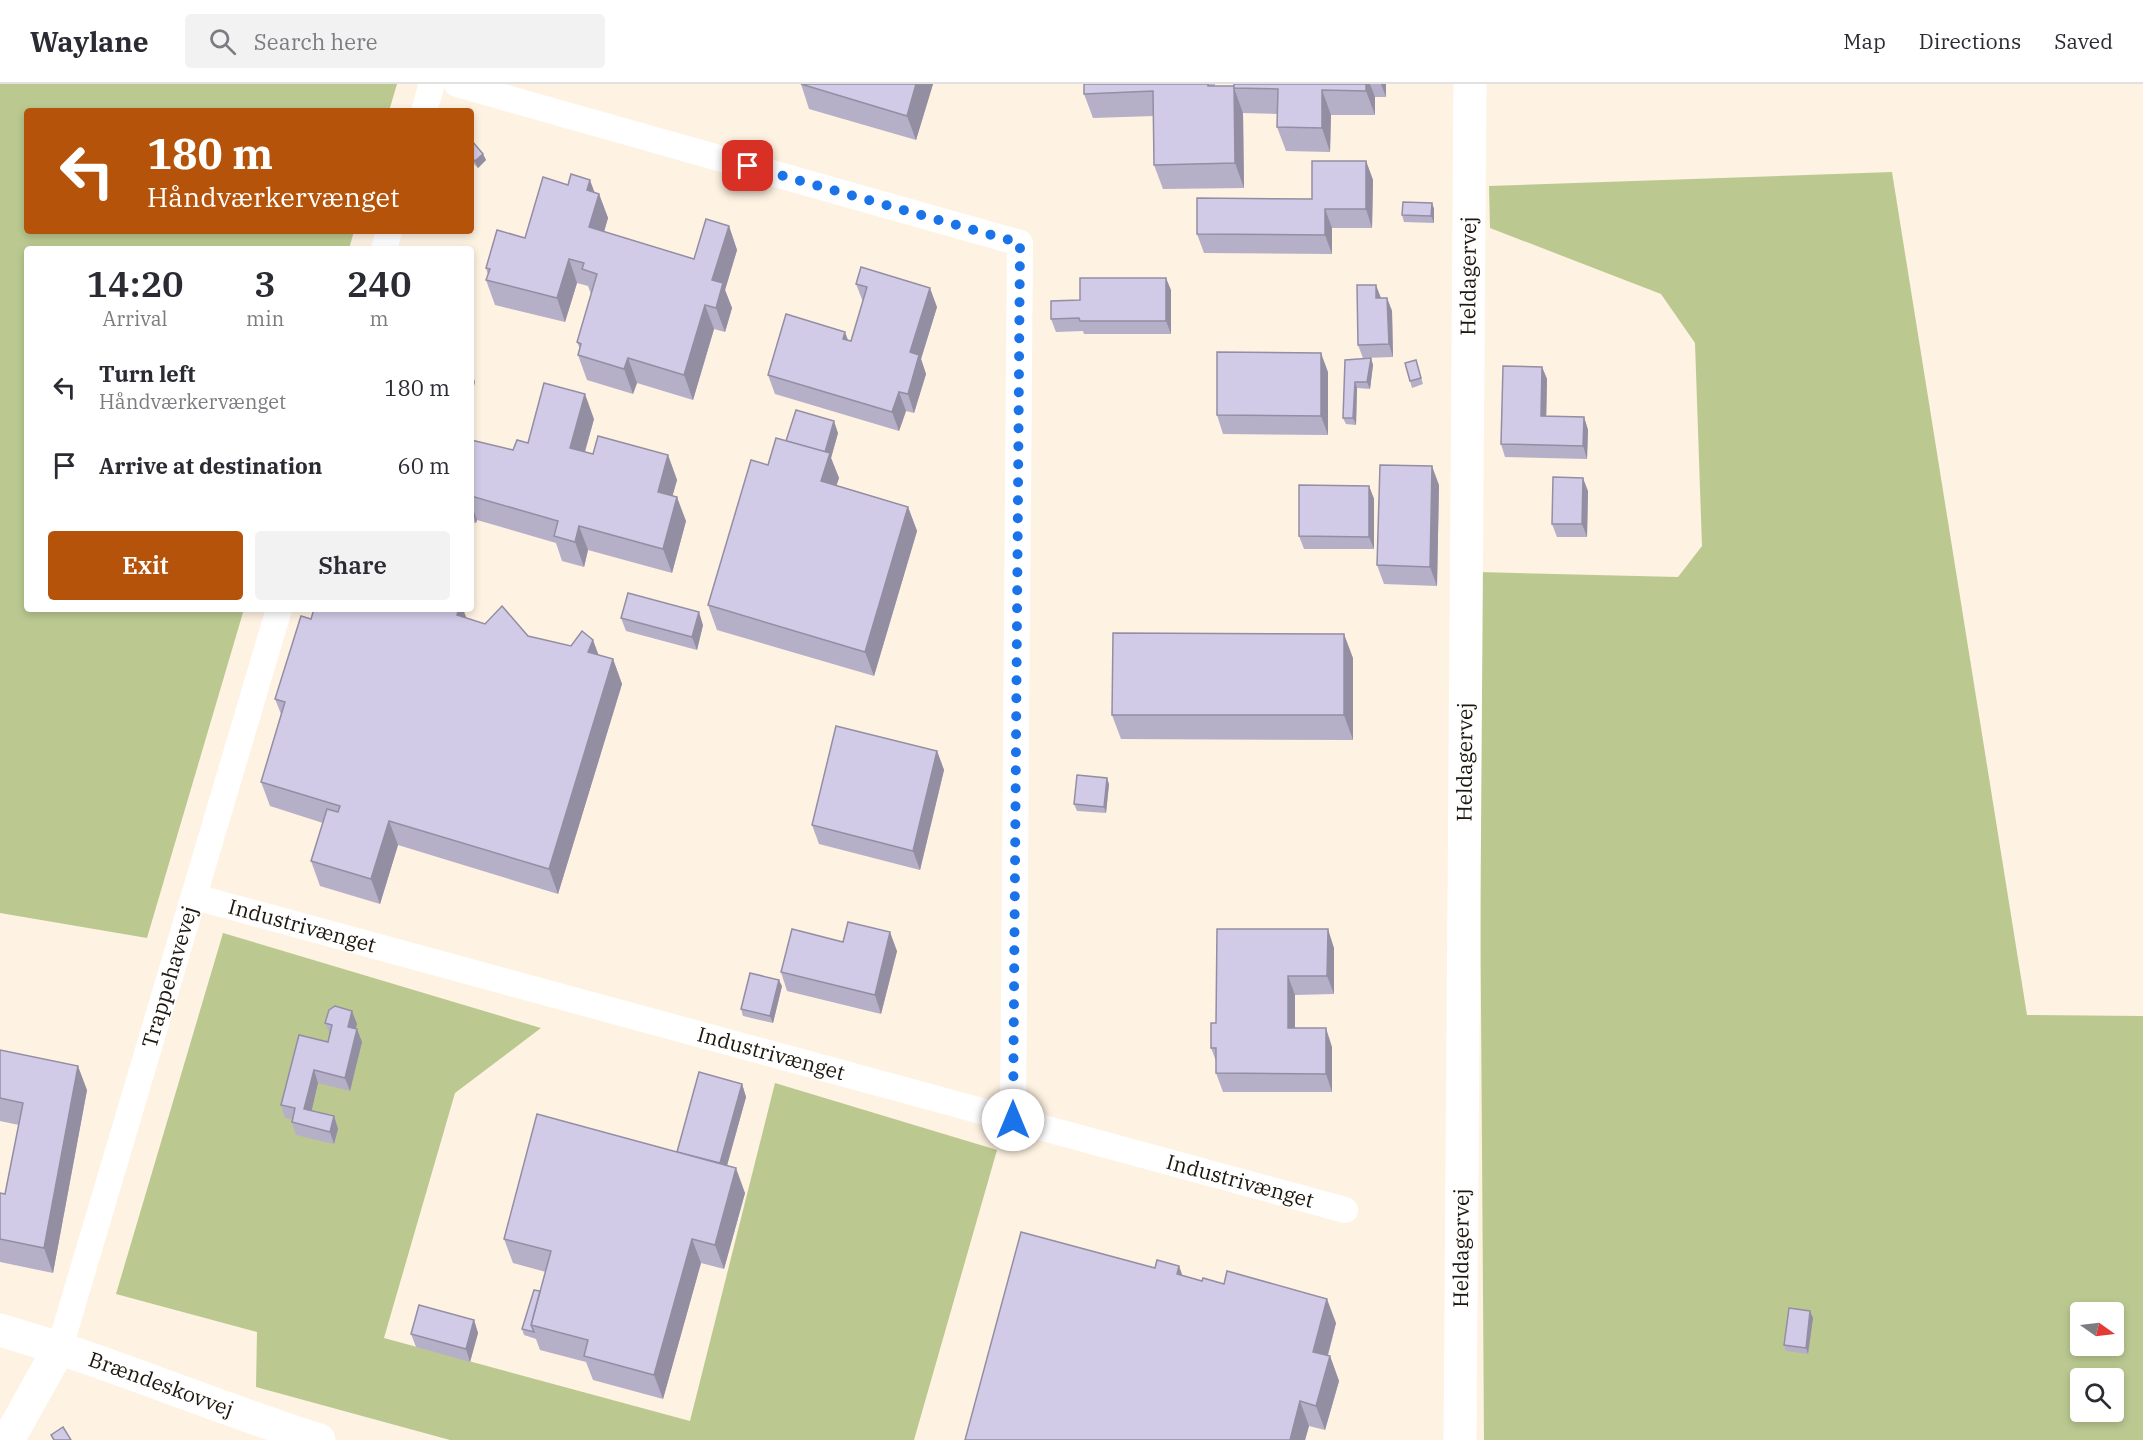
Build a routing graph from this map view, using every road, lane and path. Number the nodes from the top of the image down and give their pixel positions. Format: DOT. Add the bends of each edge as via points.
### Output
graph roads {
  1 [pos="432,84"];
  2 [pos="457,84"];
  3 [pos="1470,84"];
  4 [pos="425,108"];
  5 [pos="278,612"];
  6 [pos="195,897"];
  7 [pos="1013,1120"];
  8 [pos="1345,1210"];
  9 [pos="0,1330"];
  10 [pos="60,1347"];
  11 [pos="8,1440"];
  12 [pos="319,1440"];
  13 [pos="1460,1440"];
  1 -- 4 [label="street"];
  2 -- 7 [label="street" via="1020,243"];
  3 -- 13 [label="street, Heldagervej"];
  5 -- 6 [label="street, Trappehavevej"];
  6 -- 7 [label="street, Industrivænget"];
  6 -- 10 [label="street, Trappehavevej"];
  7 -- 8 [label="street, Industrivænget"];
  9 -- 10 [label="street, Brændeskovvej"];
  10 -- 11 [label="street"];
  10 -- 12 [label="street, Brændeskovvej"];
}
